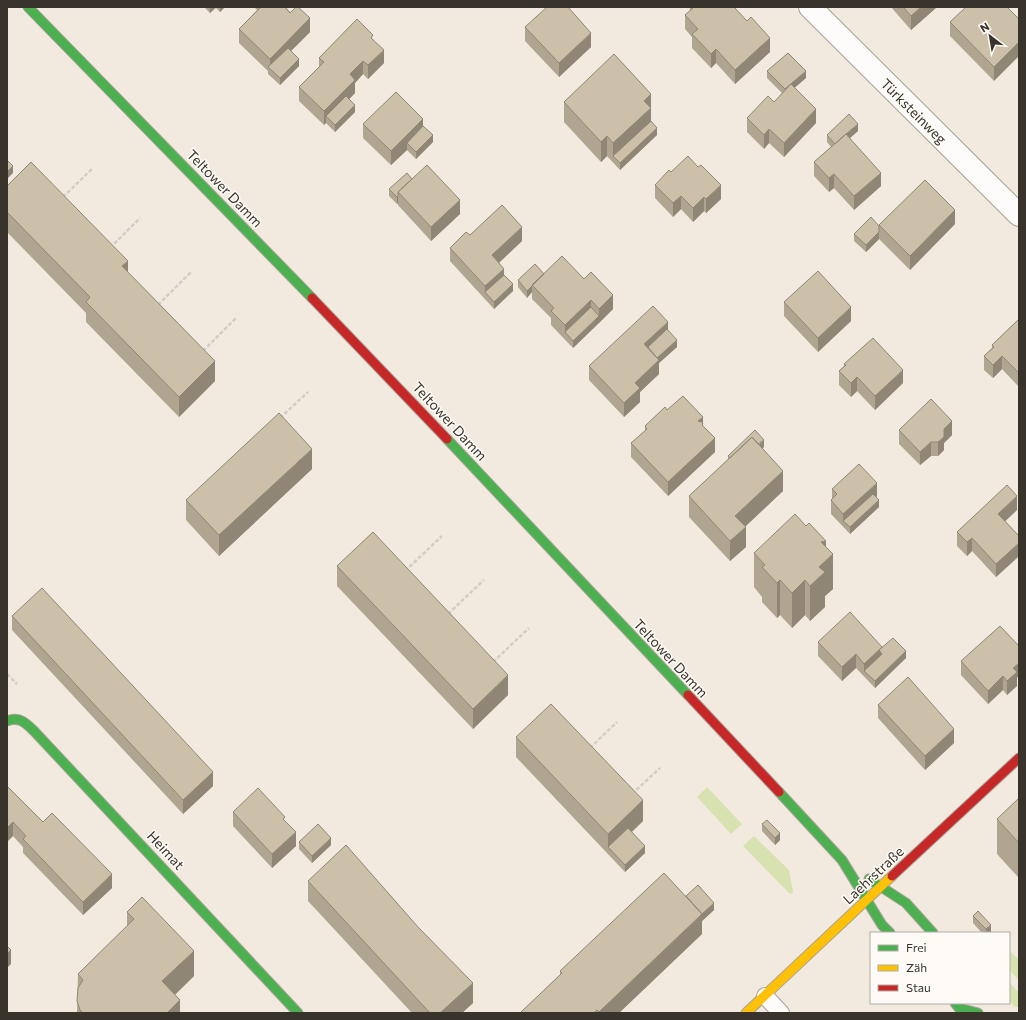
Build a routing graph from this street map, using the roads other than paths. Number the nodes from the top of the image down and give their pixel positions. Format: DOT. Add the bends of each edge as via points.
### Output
graph roads {
  1 [pos="28,7"];
  2 [pos="810,7"];
  3 [pos="1019,216"];
  4 [pos="7,722"];
  5 [pos="1019,758"];
  6 [pos="844,862"];
  7 [pos="881,887"];
  8 [pos="867,900"];
  9 [pos="889,932"];
  10 [pos="932,932"];
  11 [pos="765,996"];
  12 [pos="956,1004"];
  13 [pos="298,1013"];
  14 [pos="746,1013"];
  15 [pos="781,1013"];
  16 [pos="978,1013"];
  1 -- 6 [label="main road, Teltower Damm" via="396,384"];
  2 -- 3 [label="street, Türksteinweg"];
  4 -- 13 [label="main road, Heimat" via="20,719 34,731"];
  5 -- 7 [label="main road, Laehrstraße"];
  6 -- 7 [label="main road, Teltower Damm"];
  6 -- 8 [label="main road, Teltower Damm"];
  7 -- 8 [label="main road, Laehrstraße"];
  7 -- 10 [label="main road, Teltower Damm" via="906,903"];
  8 -- 9 [label="main road, Teltower Damm"];
  8 -- 11 [label="main road, Laehrstraße"];
  11 -- 14 [label="main road, Laehrstraße"];
  11 -- 15 [label="lane"];
  12 -- 16 [label="main road" via="959,1008"];
}
